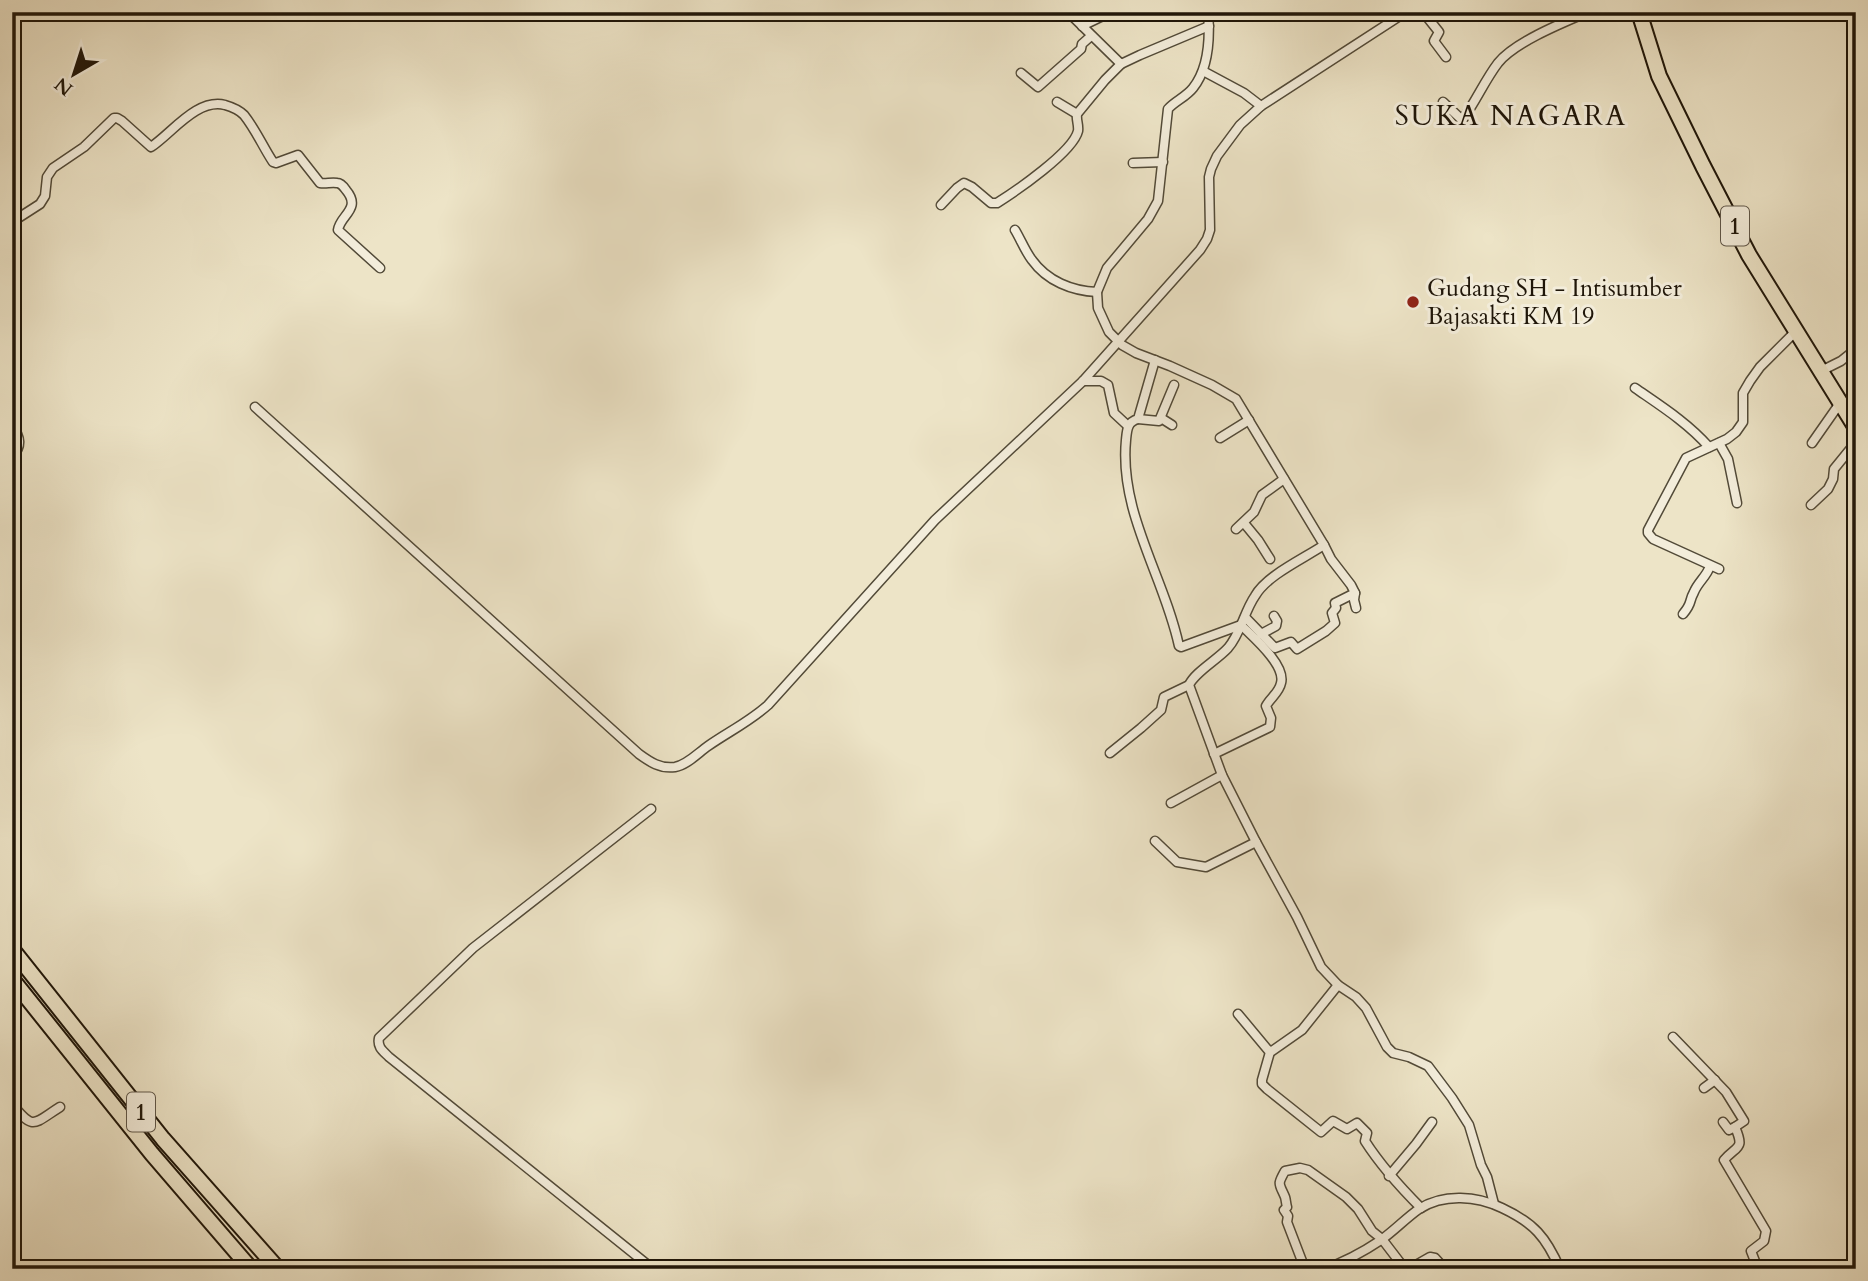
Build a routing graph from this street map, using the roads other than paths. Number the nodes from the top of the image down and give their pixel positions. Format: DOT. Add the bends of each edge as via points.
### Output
graph roads {
  1 [pos="1068,12"];
  2 [pos="1111,12"];
  3 [pos="1208,12"];
  4 [pos="1406,12"];
  5 [pos="1423,12"];
  6 [pos="1588,12"];
  7 [pos="1639,12"];
  8 [pos="1082,26"];
  9 [pos="1209,26"];
  10 [pos="1091,36"];
  11 [pos="1446,57"];
  12 [pos="1121,64"];
  13 [pos="1203,71"];
  14 [pos="1021,73"];
  15 [pos="1057,102"];
  16 [pos="1443,102"];
  17 [pos="1261,106"];
  18 [pos="1077,114"];
  19 [pos="1163,162"];
  20 [pos="1133,163"];
  21 [pos="942,205"];
  22 [pos="12,222"];
  23 [pos="1014,230"];
  24 [pos="380,268"];
  25 [pos="1097,292"];
  26 [pos="1796,331"];
  27 [pos="1118,341"];
  28 [pos="1856,349"];
  29 [pos="1155,360"];
  30 [pos="1821,371"];
  31 [pos="1083,381"];
  32 [pos="1174,385"];
  33 [pos="1635,388"];
  34 [pos="1840,403"];
  35 [pos="255,407"];
  36 [pos="1161,418"];
  37 [pos="1138,419"];
  38 [pos="1249,420"];
  39 [pos="12,425"];
  40 [pos="1172,425"];
  41 [pos="1128,426"];
  42 [pos="1856,428"];
  43 [pos="1220,438"];
  44 [pos="1856,442"];
  45 [pos="1719,443"];
  46 [pos="1812,443"];
  47 [pos="1709,447"];
  48 [pos="12,458"];
  49 [pos="1284,479"];
  50 [pos="1737,503"];
  51 [pos="1811,505"];
  52 [pos="1244,523"];
  53 [pos="1236,529"];
  54 [pos="1324,545"];
  55 [pos="1270,559"];
  56 [pos="1354,593"];
  57 [pos="1356,608"];
  58 [pos="1683,614"];
  59 [pos="1274,616"];
  60 [pos="1243,621"];
  61 [pos="1261,634"];
  62 [pos="1189,685"];
  63 [pos="1110,752"];
  64 [pos="1214,754"];
  65 [pos="1222,775"];
  66 [pos="1171,803"];
  67 [pos="652,809"];
  68 [pos="1156,841"];
  69 [pos="1255,842"];
  70 [pos="12,949"];
  71 [pos="12,979"];
  72 [pos="1338,985"];
  73 [pos="1238,1014"];
  74 [pos="1673,1037"];
  75 [pos="1270,1052"];
  76 [pos="1715,1080"];
  77 [pos="1704,1088"];
  78 [pos="12,1104"];
  79 [pos="60,1107"];
  80 [pos="1432,1122"];
  81 [pos="1723,1122"];
  82 [pos="1735,1127"];
  83 [pos="1389,1176"];
  84 [pos="1494,1204"];
  85 [pos="1420,1208"];
  86 [pos="1382,1239"];
  87 [pos="251,1269"];
  88 [pos="278,1269"];
  89 [pos="653,1269"];
  90 [pos="1305,1269"];
  91 [pos="1324,1269"];
  92 [pos="1407,1269"];
  93 [pos="1445,1269"];
  94 [pos="1560,1269"];
  95 [pos="1758,1269"];
  1 -- 8 [label="street"];
  2 -- 8 [label="street"];
  3 -- 9 [label="street"];
  4 -- 17 [label="street"];
  5 -- 11 [label="street" via="1439,32 1434,41"];
  6 -- 16 [label="street" via="1509,52 1464,119"];
  7 -- 26 [label="highway, 1" via="1659,76 1703,166 1749,255"];
  8 -- 10 [label="street"];
  9 -- 12 [label="street"];
  9 -- 13 [label="street"];
  10 -- 12 [label="street"];
  10 -- 14 [label="street" via="1038,87"];
  12 -- 18 [label="street"];
  13 -- 17 [label="street"];
  13 -- 19 [label="street" via="1193,89 1168,109"];
  15 -- 18 [label="street"];
  17 -- 27 [label="street" via="1240,125 1213,163 1210,230 1204,244"];
  18 -- 21 [label="street" via="1077,133 1069,144 1020,188 991,203 964,183"];
  19 -- 20 [label="street"];
  19 -- 25 [label="street" via="1156,206 1111,261"];
  22 -- 24 [label="street" via="40,204 53,168 114,118 151,147 194,112 208,104 220,104 244,115 273,162 298,155 320,183 343,187 352,207 338,230"];
  23 -- 25 [label="street" via="1042,271 1073,289"];
  25 -- 27 [label="street" via="1102,319"];
  26 -- 30 [label="highway, 1"];
  26 -- 45 [label="street" via="1749,381 1743,393 1743,422"];
  27 -- 29 [label="street"];
  27 -- 31 [label="street"];
  28 -- 30 [label="street"];
  29 -- 37 [label="street"];
  29 -- 38 [label="street" via="1223,391 1238,402"];
  30 -- 34 [label="highway, 1"];
  31 -- 35 [label="street" via="934,520 768,705 674,767 661,767 639,754"];
  31 -- 41 [label="street" via="1108,384 1114,413"];
  32 -- 36 [label="street"];
  33 -- 47 [label="street"];
  34 -- 42 [label="highway, 1"];
  34 -- 46 [label="street"];
  36 -- 37 [label="street" via="1158,422"];
  36 -- 40 [label="street"];
  37 -- 41 [label="street"];
  38 -- 43 [label="street"];
  38 -- 49 [label="street"];
  39 -- 48 [label="street" via="20,446"];
  41 -- 60 [label="street" via="1125,480 1179,646"];
  44 -- 51 [label="street" via="1834,469 1828,489"];
  45 -- 47 [label="street"];
  45 -- 50 [label="street" via="1728,459"];
  47 -- 58 [label="street" via="1686,458 1648,533 1714,567 1694,590"];
  49 -- 52 [label="street" via="1262,495"];
  49 -- 54 [label="street"];
  52 -- 53 [label="street"];
  52 -- 55 [label="street"];
  54 -- 56 [label="street"];
  54 -- 60 [label="street" via="1262,586"];
  56 -- 57 [label="street"];
  56 -- 61 [label="street" via="1335,603 1335,623 1299,648 1291,642 1275,648"];
  59 -- 61 [label="street" via="1276,626"];
  60 -- 61 [label="street"];
  60 -- 62 [label="street" via="1227,649"];
  60 -- 64 [label="street" via="1280,669 1281,683 1266,706 1270,727"];
  62 -- 63 [label="street" via="1164,697 1161,709"];
  62 -- 64 [label="street"];
  64 -- 65 [label="street"];
  65 -- 66 [label="street"];
  65 -- 69 [label="street"];
  67 -- 89 [label="street" via="473,948 378,1042 389,1057"];
  68 -- 69 [label="street" via="1177,862 1206,867"];
  69 -- 72 [label="street" via="1321,967"];
  70 -- 88 [label="highway, 1" via="163,1139"];
  71 -- 87 [label="highway, 1"];
  72 -- 75 [label="street" via="1302,1030"];
  72 -- 84 [label="street" via="1366,1008 1393,1053 1429,1066 1452,1098 1469,1125"];
  73 -- 75 [label="street"];
  74 -- 76 [label="street"];
  75 -- 83 [label="street" via="1262,1084 1321,1132 1333,1121 1347,1129 1357,1123"];
  76 -- 77 [label="street"];
  76 -- 82 [label="street" via="1744,1121"];
  78 -- 79 [label="street" via="30,1122"];
  80 -- 83 [label="street"];
  81 -- 82 [label="street" via="1729,1130"];
  82 -- 95 [label="street" via="1740,1145 1724,1163 1766,1231 1764,1241 1751,1252"];
  83 -- 85 [label="street"];
  84 -- 85 [label="street" via="1449,1198"];
  84 -- 94 [label="street" via="1542,1235"];
  85 -- 86 [label="street"];
  86 -- 90 [label="street" via="1358,1209 1329,1184 1308,1170 1287,1170 1279,1189 1286,1198 1287,1222"];
  86 -- 91 [label="street"];
  86 -- 92 [label="street"];
  92 -- 93 [label="street" via="1430,1257"];
}
